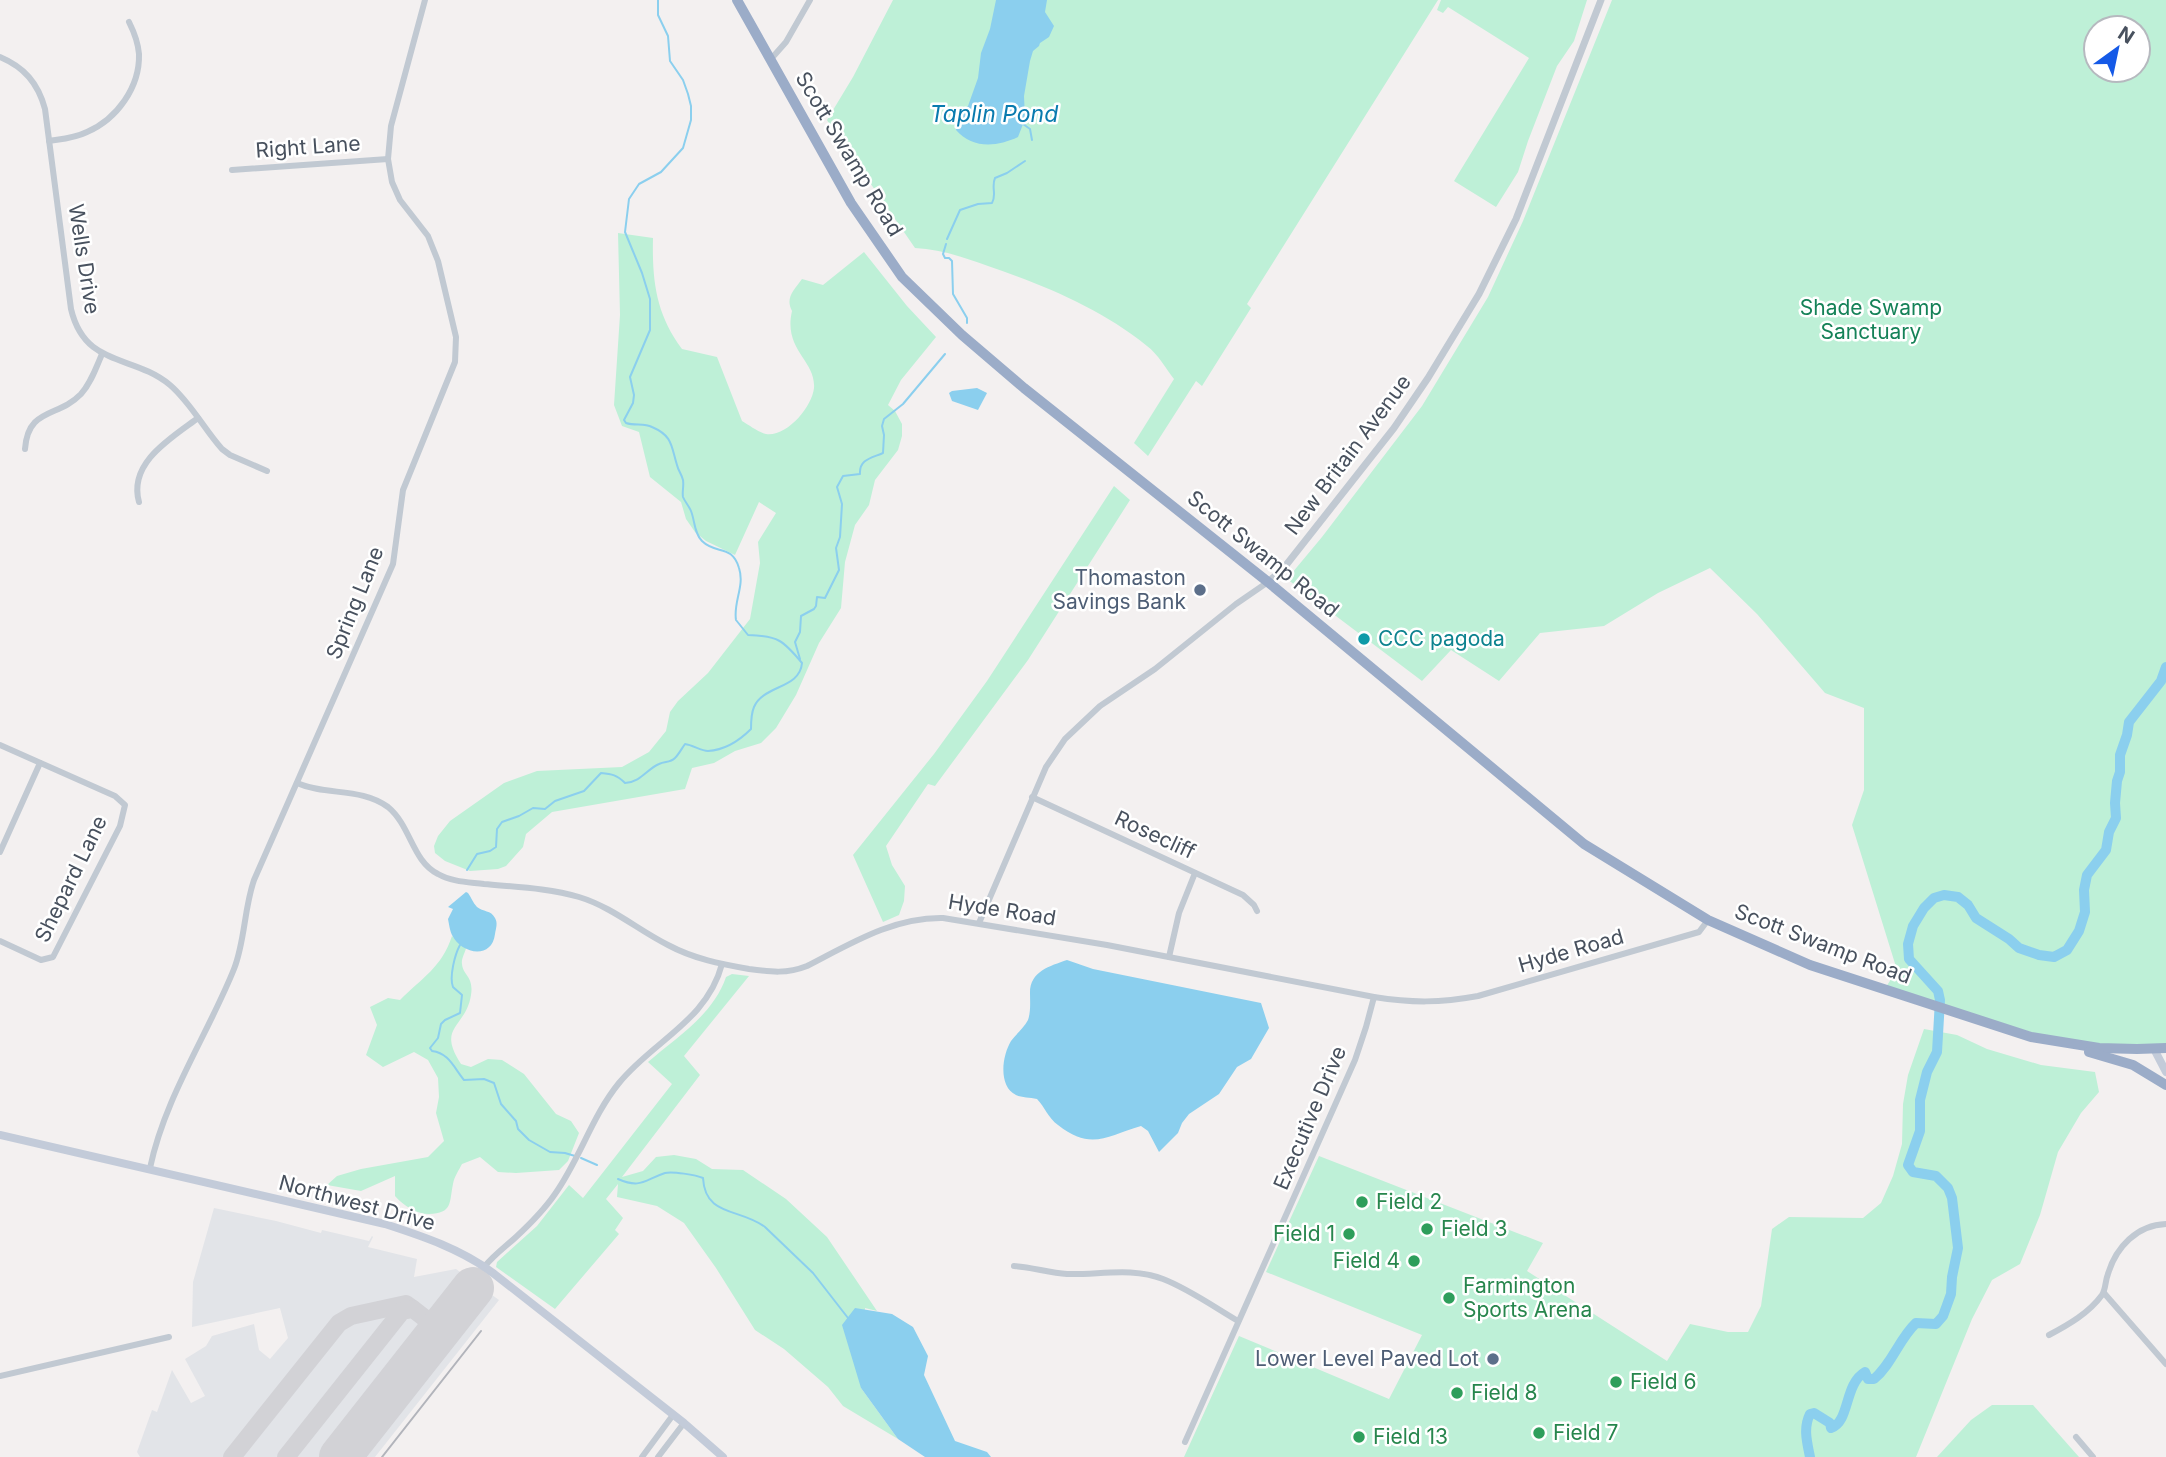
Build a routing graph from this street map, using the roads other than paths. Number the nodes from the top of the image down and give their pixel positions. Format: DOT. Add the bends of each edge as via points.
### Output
graph roads {
  1 [pos="425,0"];
  2 [pos="737,0"];
  3 [pos="810,0"];
  4 [pos="1601,0"];
  5 [pos="129,22"];
  6 [pos="0,57"];
  7 [pos="771,59"];
  8 [pos="49,141"];
  9 [pos="388,159"];
  10 [pos="232,170"];
  11 [pos="102,355"];
  12 [pos="198,418"];
  13 [pos="25,449"];
  14 [pos="267,471"];
  15 [pos="139,502"];
  16 [pos="1268,582"];
  17 [pos="0,745"];
  18 [pos="40,763"];
  19 [pos="297,783"];
  20 [pos="1032,797"];
  21 [pos="0,852"];
  22 [pos="1195,873"];
  23 [pos="1257,911"];
  24 [pos="1708,919"];
  25 [pos="979,923"];
  26 [pos="0,941"];
  27 [pos="1169,957"];
  28 [pos="722,964"];
  29 [pos="1374,997"];
  30 [pos="2054,1042"];
  31 [pos="2166,1048"];
  32 [pos="2154,1049"];
  33 [pos="2166,1072"];
  34 [pos="2166,1084"];
  35 [pos="0,1135"];
  36 [pos="150,1168"];
  37 [pos="2166,1224"];
  38 [pos="485,1266"];
  39 [pos="1014,1266"];
  40 [pos="2104,1293"];
  41 [pos="1238,1321"];
  42 [pos="2049,1335"];
  43 [pos="169,1337"];
  44 [pos="2166,1364"];
  45 [pos="0,1376"];
  46 [pos="673,1415"];
  47 [pos="684,1423"];
  48 [pos="2076,1437"];
  49 [pos="1185,1442"];
  50 [pos="642,1457"];
  51 [pos="658,1457"];
  52 [pos="723,1457"];
  53 [pos="2093,1457"];
  1 -- 9 [label="street, Spring Lane" via="391,126"];
  2 -- 7 [label="highway, Scott Swamp Road"];
  3 -- 7 [label="street"];
  4 -- 16 [label="street, New Britain Avenue" via="1516,219 1479,294 1385,440"];
  5 -- 8 [label="street" via="139,61 117,112 96,128"];
  6 -- 8 [label="street, Wells Drive" via="17,65 38,88"];
  7 -- 16 [label="highway, Scott Swamp Road" via="851,203 902,277 1024,388"];
  8 -- 11 [label="street, Wells Drive" via="72,316"];
  9 -- 10 [label="street, Right Lane"];
  9 -- 19 [label="street, Spring Lane" via="400,200 435,250 457,350 450,378 403,490 393,564"];
  11 -- 12 [label="street, Wells Drive" via="157,376"];
  11 -- 13 [label="street" via="81,394 30,427"];
  12 -- 14 [label="street, Wells Drive" via="230,456"];
  12 -- 15 [label="street" via="149,458 137,488"];
  16 -- 20 [label="street, New Britain Avenue" via="1096,710 1059,746"];
  16 -- 24 [label="highway, Scott Swamp Road" via="1584,844"];
  17 -- 18 [label="street"];
  18 -- 21 [label="street"];
  18 -- 26 [label="street, Shepard Lane" via="116,796 125,805 120,826 53,957 41,960"];
  19 -- 28 [label="street, Hyde Road" via="321,791 363,795 381,803 404,825 425,865 446,878 577,896 677,950"];
  19 -- 36 [label="street, Spring Lane" via="254,880 236,965 174,1096"];
  20 -- 22 [label="street, Rosecliff"];
  20 -- 25 [label="street, New Britain Avenue"];
  22 -- 23 [label="street, Rosecliff" via="1243,895"];
  22 -- 27 [label="street"];
  24 -- 29 [label="street, Hyde Road" via="1699,932 1478,996 1424,1003"];
  24 -- 30 [label="highway, Scott Swamp Road" via="1810,965"];
  25 -- 27 [label="street, Hyde Road"];
  25 -- 28 [label="street, Hyde Road" via="943,918 907,921 787,972"];
  27 -- 29 [label="street, Hyde Road"];
  28 -- 38 [label="street" via="703,1005 626,1075 546,1205"];
  29 -- 41 [label="street, Executive Drive" via="1355,1060"];
  30 -- 32 [label="highway, Scott Swamp Road"];
  30 -- 34 [label="highway" via="2133,1065"];
  31 -- 32 [label="highway, Scott Swamp Road"];
  32 -- 33 [label="main road"];
  35 -- 36 [label="main road, Northwest Drive"];
  36 -- 38 [label="main road, Northwest Drive" via="385,1224"];
  37 -- 40 [label="street" via="2152,1224 2134,1233 2119,1250"];
  38 -- 46 [label="main road, Northwest Drive"];
  39 -- 41 [label="street" via="1065,1274 1143,1274 1180,1287"];
  40 -- 42 [label="street" via="2088,1310"];
  40 -- 44 [label="street"];
  41 -- 49 [label="street, Executive Drive"];
  43 -- 45 [label="street"];
  46 -- 47 [label="main road, Northwest Drive"];
  46 -- 50 [label="street"];
  47 -- 51 [label="street"];
  47 -- 52 [label="main road, Northwest Drive"];
  48 -- 53 [label="street"];
}
